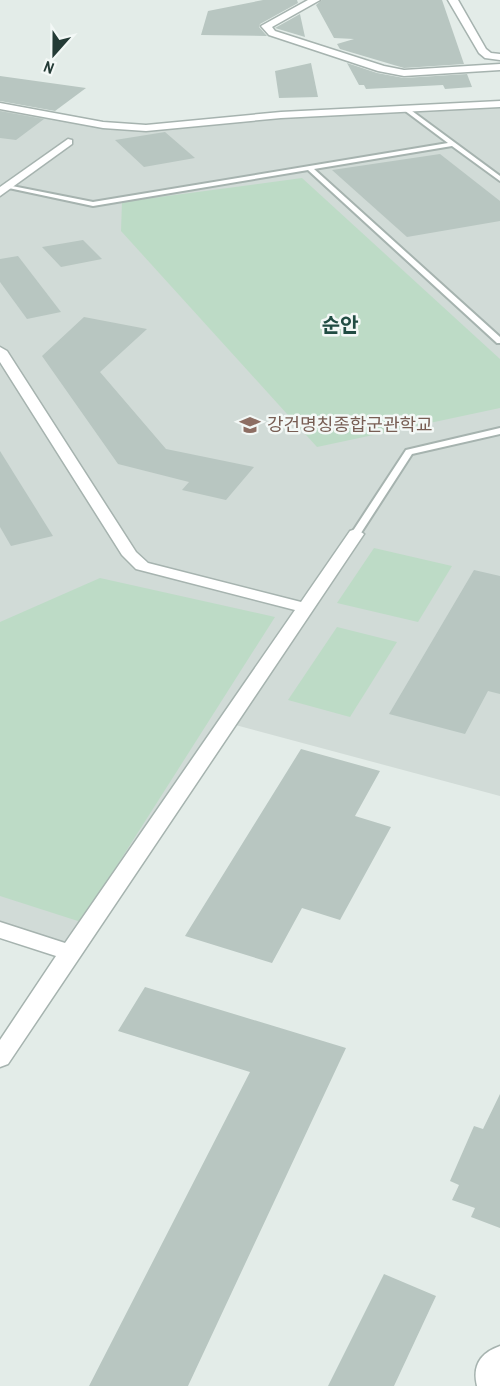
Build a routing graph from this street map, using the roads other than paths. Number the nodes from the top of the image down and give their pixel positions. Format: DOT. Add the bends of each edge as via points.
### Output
graph roads {
  1 [pos="315,0"];
  2 [pos="453,0"];
  3 [pos="500,57"];
  4 [pos="500,67"];
  5 [pos="500,104"];
  6 [pos="0,106"];
  7 [pos="406,109"];
  8 [pos="68,142"];
  9 [pos="453,144"];
  10 [pos="309,168"];
  11 [pos="500,179"];
  12 [pos="4,190"];
  13 [pos="500,341"];
  14 [pos="0,351"];
  15 [pos="500,431"];
  16 [pos="356,534"];
  17 [pos="306,608"];
  18 [pos="0,930"];
  19 [pos="70,953"];
  20 [pos="0,1058"];
  21 [pos="500,1358"];
  22 [pos="490,1386"];
  1 -- 4 [label="street" via="266,26 272,33 404,73"];
  2 -- 3 [label="street" via="482,51"];
  5 -- 7 [label="street"];
  6 -- 7 [label="street" via="103,125 146,128 281,115"];
  7 -- 9 [label="lane"];
  8 -- 12 [label="street"];
  9 -- 10 [label="lane"];
  9 -- 11 [label="lane"];
  10 -- 12 [label="lane" via="93,204"];
  10 -- 13 [label="lane"];
  14 -- 17 [label="street" via="130,555 142,566"];
  15 -- 16 [label="lane" via="409,452"];
  16 -- 17 [label="street"];
  17 -- 19 [label="street"];
  18 -- 19 [label="street"];
  19 -- 20 [label="street"];
  21 -- 22 [label="street" via="487,1372"];
}
